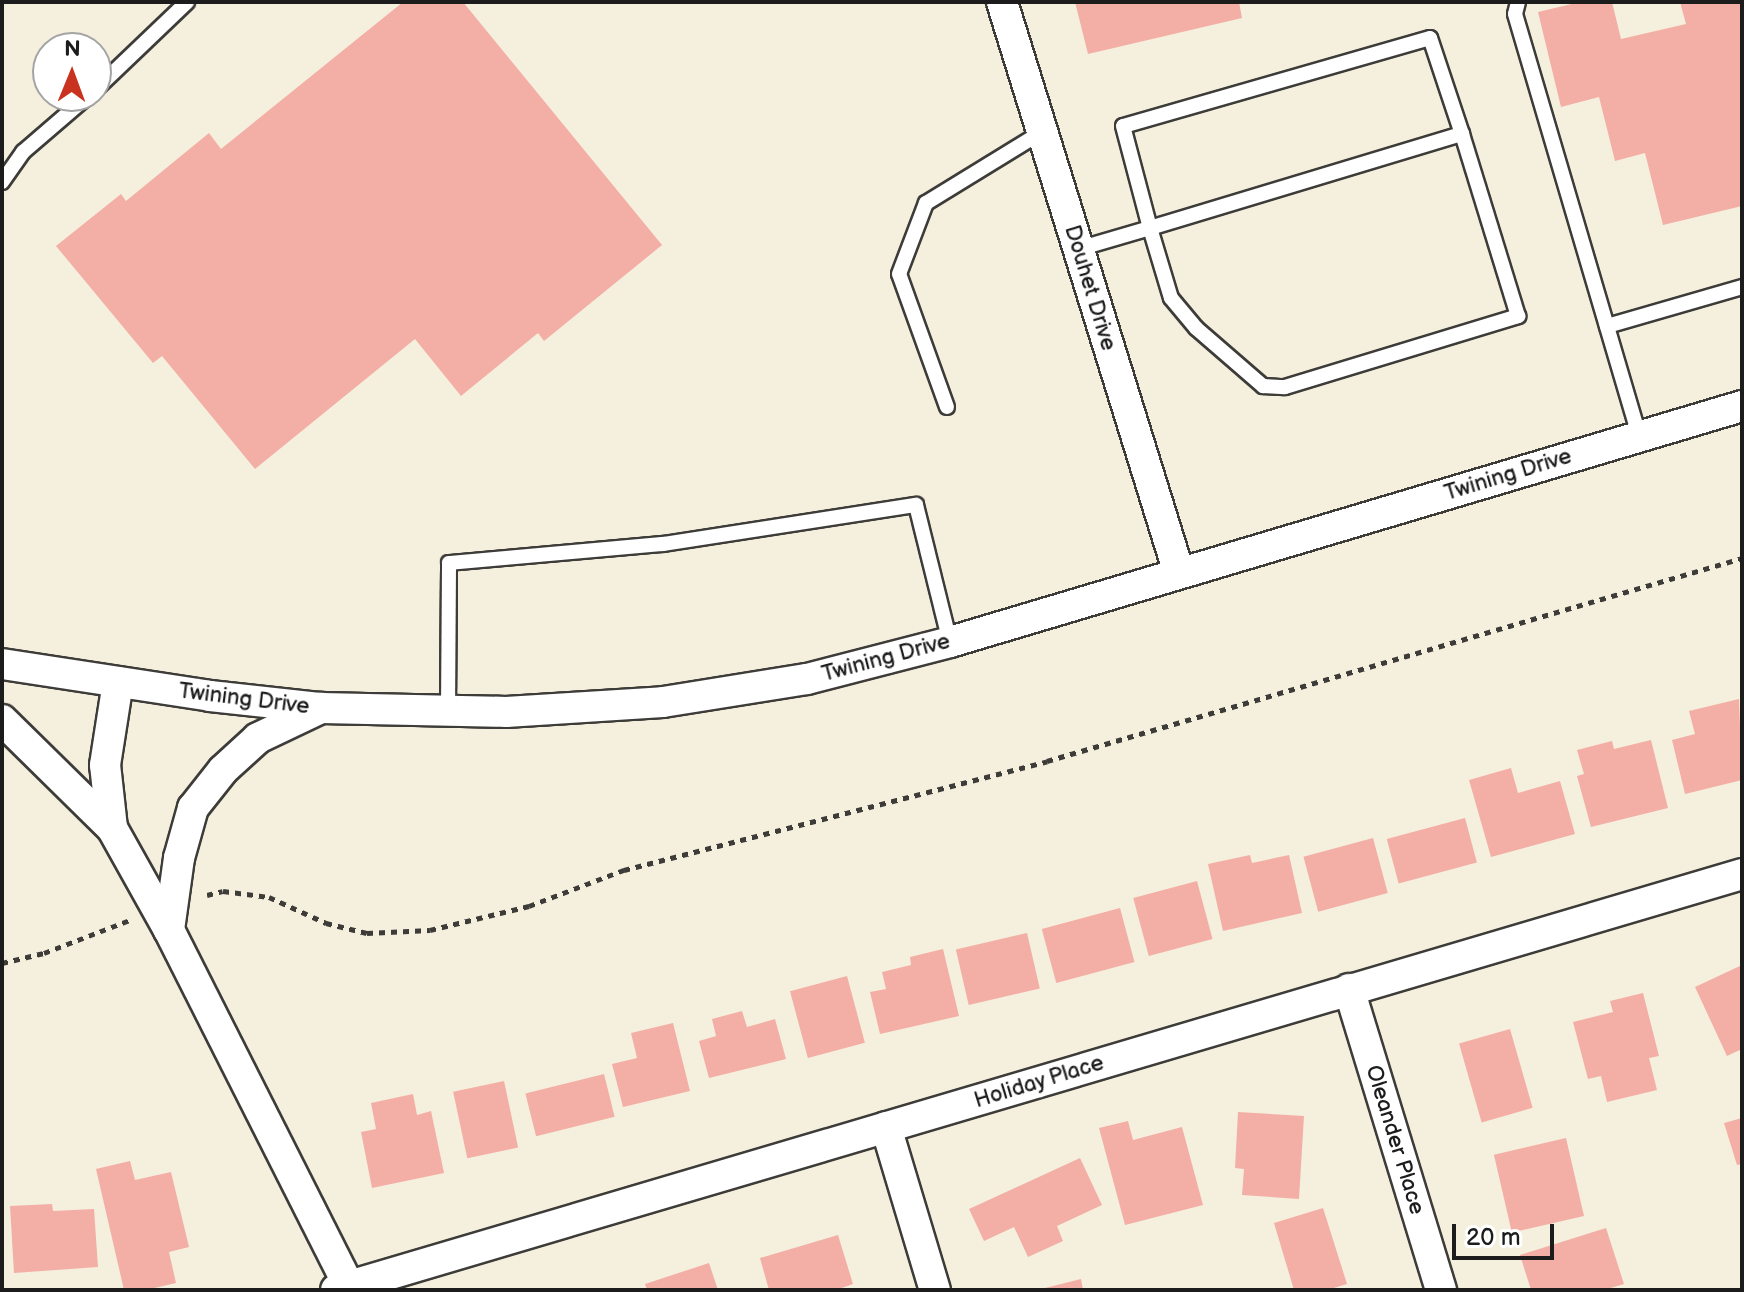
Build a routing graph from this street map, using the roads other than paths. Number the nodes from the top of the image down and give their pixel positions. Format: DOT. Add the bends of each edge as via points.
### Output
graph roads {
  1 [pos="187,2"];
  2 [pos="1002,2"];
  3 [pos="1518,2"];
  4 [pos="112,74"];
  5 [pos="69,112"];
  6 [pos="1042,132"];
  7 [pos="1462,134"];
  8 [pos="2,182"];
  9 [pos="1150,228"];
  10 [pos="1078,249"];
  11 [pos="1742,287"];
  12 [pos="1607,326"];
  13 [pos="1742,406"];
  14 [pos="947,407"];
  15 [pos="1639,436"];
  16 [pos="1179,573"];
  17 [pos="950,642"];
  18 [pos="2,664"];
  19 [pos="118,682"];
  20 [pos="321,708"];
  21 [pos="448,711"];
  22 [pos="2,720"];
  23 [pos="112,828"];
  24 [pos="1742,874"];
  25 [pos="166,913"];
  26 [pos="1349,989"];
  27 [pos="886,1127"];
  28 [pos="346,1289"];
  29 [pos="935,1290"];
  30 [pos="1441,1290"];
  1 -- 4 [label="lane"];
  2 -- 6 [label="street, Douhet Drive"];
  3 -- 12 [label="lane" via="1515,14"];
  5 -- 8 [label="lane" via="23,152"];
  6 -- 10 [label="street, Douhet Drive"];
  6 -- 14 [label="lane" via="926,203 899,274"];
  7 -- 9 [label="lane"];
  7 -- 9 [label="lane" via="1430,38 1123,126"];
  7 -- 9 [label="lane" via="1518,316 1285,387 1263,386 1196,328 1171,298"];
  9 -- 10 [label="lane"];
  10 -- 16 [label="street, Douhet Drive"];
  11 -- 12 [label="lane"];
  12 -- 15 [label="lane"];
  13 -- 15 [label="street, Twining Drive"];
  15 -- 16 [label="street, Twining Drive"];
  16 -- 17 [label="street, Twining Drive"];
  17 -- 21 [label="street, Twining Drive" via="807,679 663,702"];
  17 -- 21 [label="lane" via="916,505 663,544 449,563"];
  18 -- 19 [label="street, Twining Drive"];
  19 -- 20 [label="street, Twining Drive"];
  19 -- 23 [label="street" via="105,765"];
  20 -- 21 [label="street, Twining Drive"];
  20 -- 25 [label="street" via="258,738 193,808"];
  22 -- 23 [label="street"];
  23 -- 25 [label="street"];
  24 -- 26 [label="street, Holiday Place"];
  25 -- 28 [label="street"];
  26 -- 27 [label="street, Holiday Place"];
  26 -- 30 [label="street, Oleander Place"];
  27 -- 28 [label="street, Holiday Place"];
  27 -- 29 [label="street"];
}
